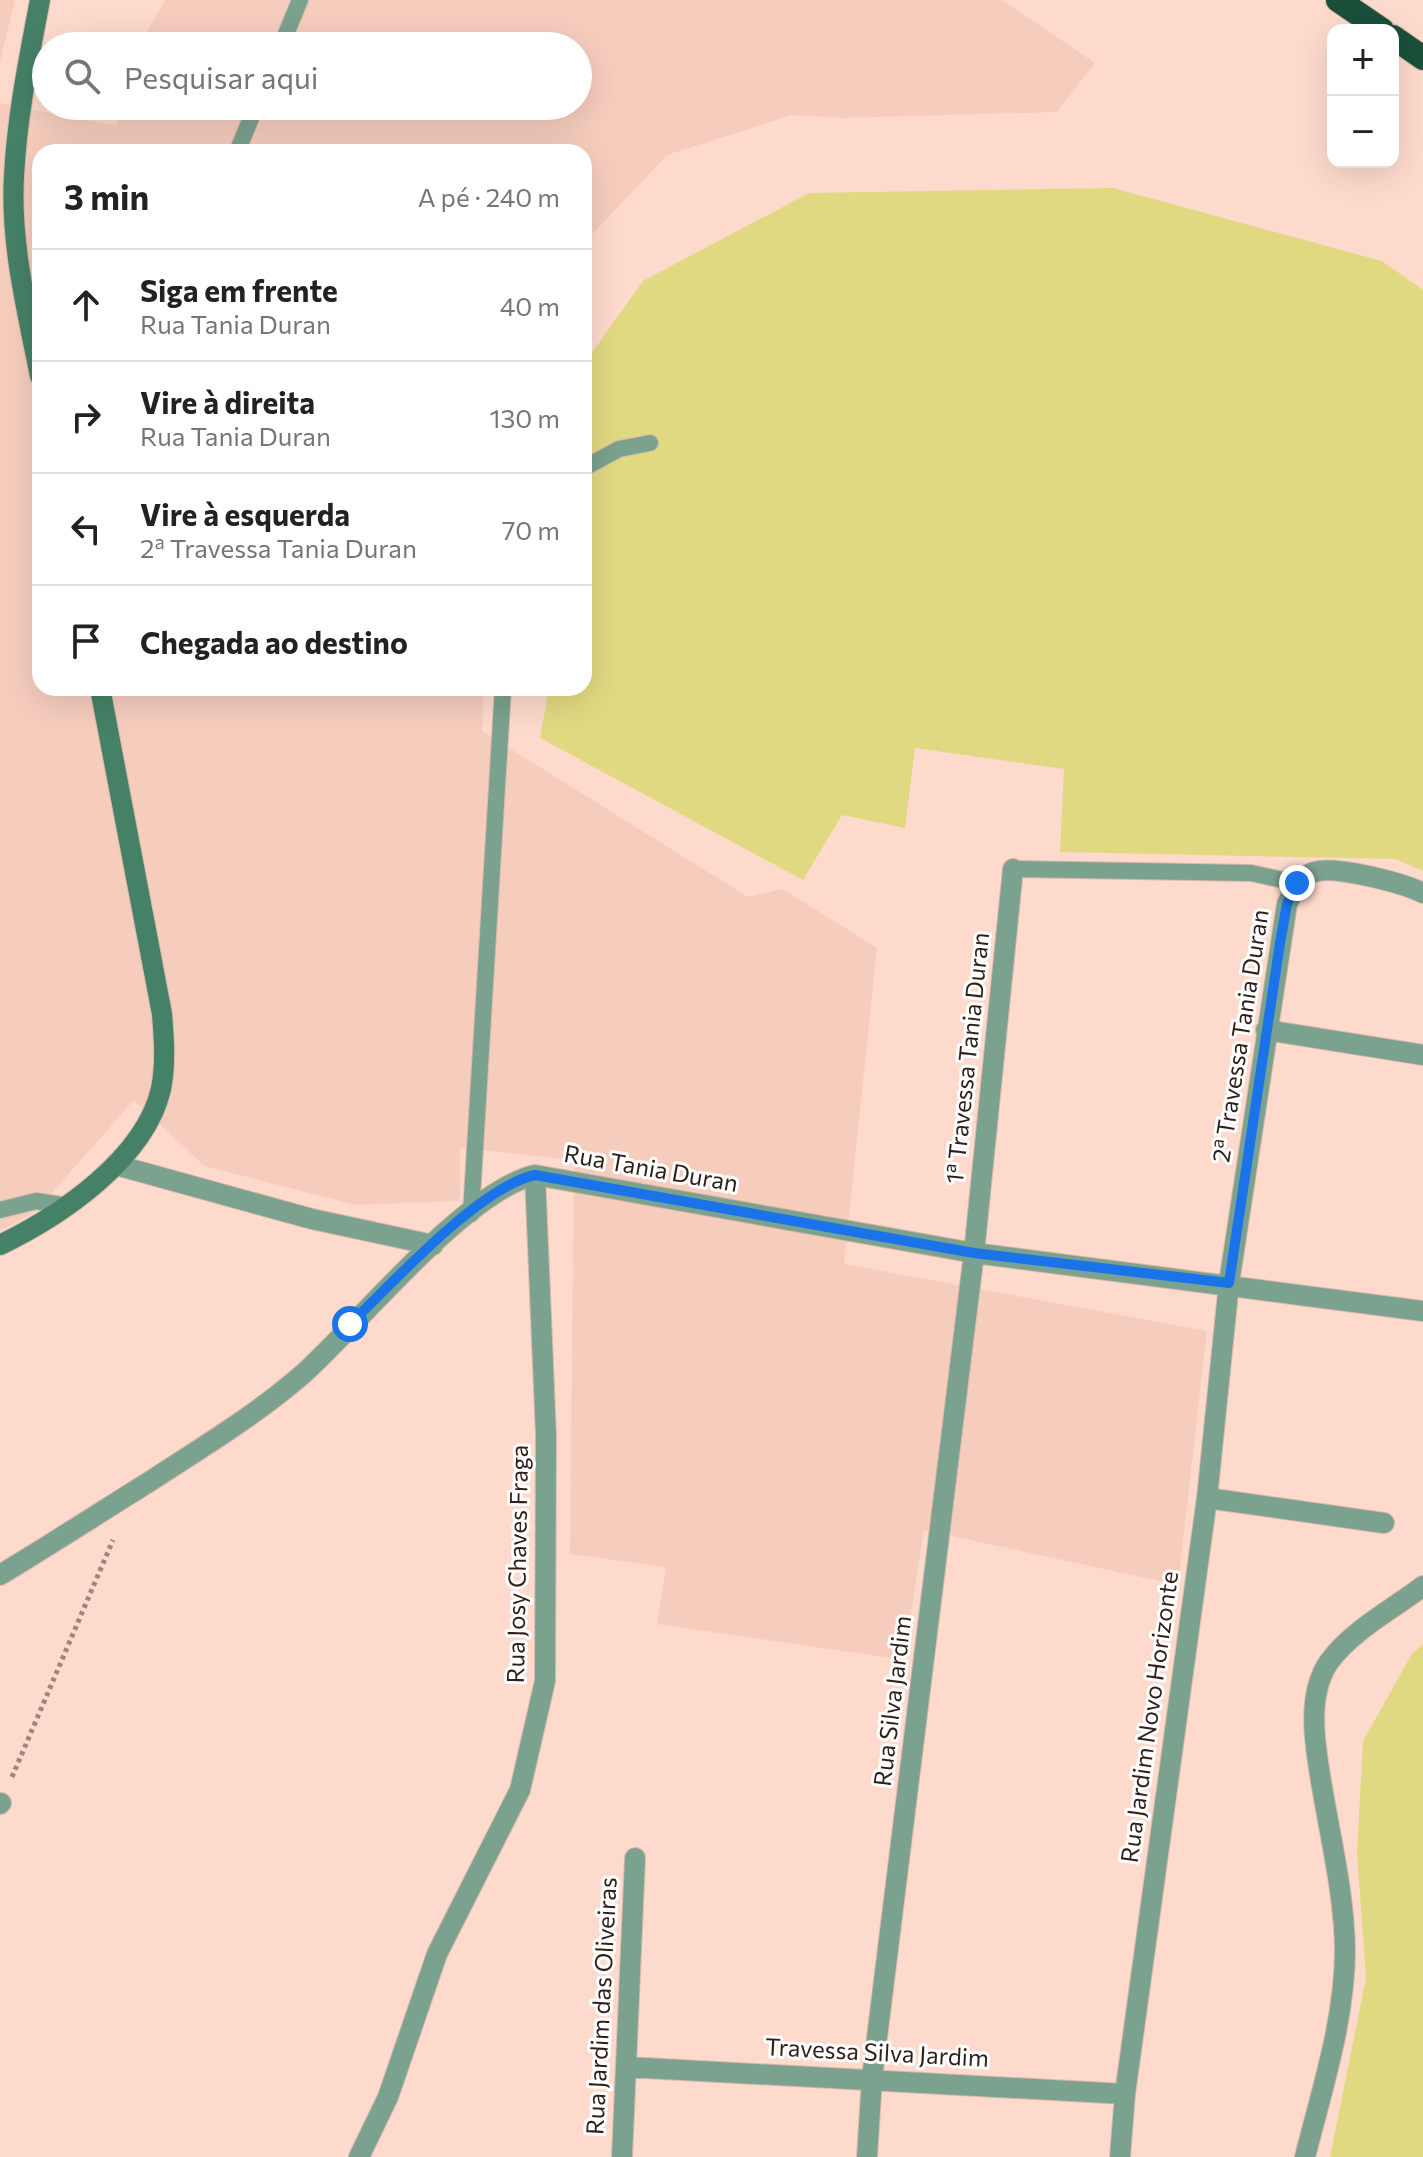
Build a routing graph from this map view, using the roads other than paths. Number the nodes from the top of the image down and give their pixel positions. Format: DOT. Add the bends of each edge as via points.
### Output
graph roads {
  1 [pos="40,0"];
  2 [pos="300,0"];
  3 [pos="1338,0"];
  4 [pos="1373,24"];
  5 [pos="34,32"];
  6 [pos="287,32"];
  7 [pos="32,40"];
  8 [pos="1399,41"];
  9 [pos="1423,58"];
  10 [pos="250,120"];
  11 [pos="240,144"];
  12 [pos="8,232"];
  13 [pos="32,335"];
  14 [pos="650,443"];
  15 [pos="592,464"];
  16 [pos="102,696"];
  17 [pos="503,696"];
  18 [pos="1013,869"];
  19 [pos="1297,883"];
  20 [pos="1423,893"];
  21 [pos="1266,1030"];
  22 [pos="1423,1055"];
  23 [pos="116,1165"];
  24 [pos="535,1175"];
  25 [pos="68,1206"];
  26 [pos="0,1210"];
  27 [pos="471,1214"];
  28 [pos="0,1245"];
  29 [pos="433,1245"];
  30 [pos="974,1253"];
  31 [pos="1229,1283"];
  32 [pos="1423,1311"];
  33 [pos="1207,1498"];
  34 [pos="1384,1523"];
  35 [pos="0,1575"];
  36 [pos="1423,1586"];
  37 [pos="635,1858"];
  38 [pos="626,2067"];
  39 [pos="872,2078"];
  40 [pos="1125,2094"];
  41 [pos="359,2157"];
  42 [pos="622,2157"];
  43 [pos="867,2157"];
  44 [pos="1120,2157"];
  45 [pos="1305,2157"];
  1 -- 5 [label="main road"];
  2 -- 6 [label="lane"];
  3 -- 4 [label="highway"];
  7 -- 12 [label="main road"];
  8 -- 9 [label="highway"];
  10 -- 11 [label="lane"];
  12 -- 13 [label="main road"];
  14 -- 15 [label="lane" via="619,449"];
  16 -- 23 [label="main road" via="165,1053 161,1090"];
  17 -- 27 [label="lane"];
  18 -- 19 [label="lane" via="1251,873"];
  18 -- 30 [label="street, 1ª Travessa Tania Duran"];
  19 -- 20 [label="street, 2ª Travessa Tania Duran" via="1313,872 1334,870"];
  19 -- 21 [label="street, 2ª Travessa Tania Duran" via="1287,904"];
  21 -- 22 [label="street"];
  21 -- 31 [label="street, 2ª Travessa Tania Duran"];
  23 -- 25 [label="main road"];
  23 -- 29 [label="street" via="312,1219"];
  24 -- 27 [label="street, Rua Tania Duran" via="516,1180"];
  24 -- 30 [label="street, Rua Tania Duran"];
  24 -- 41 [label="street, Rua Josy Chaves Fraga" via="546,1436 545,1681 520,1790 437,1954 388,2097"];
  25 -- 26 [label="lane" via="36,1201"];
  25 -- 28 [label="main road"];
  27 -- 29 [label="street, Rua Tania Duran"];
  29 -- 35 [label="street, Rua Tania Duran" via="303,1373 223,1435"];
  30 -- 31 [label="street, Rua Tania Duran"];
  30 -- 39 [label="street, Rua Silva Jardim"];
  31 -- 32 [label="street, Rua Tania Duran"];
  31 -- 33 [label="street, Rua Jardim Novo Horizonte"];
  33 -- 34 [label="street"];
  33 -- 40 [label="street, Rua Jardim Novo Horizonte"];
  36 -- 45 [label="street" via="1353,1638 1328,1663 1318,1691 1314,1738 1345,1950 1335,2036"];
  37 -- 38 [label="street, Rua Jardim das Oliveiras"];
  38 -- 39 [label="street, Travessa Silva Jardim"];
  38 -- 42 [label="street, Rua Jardim das Oliveiras"];
  39 -- 40 [label="street, Travessa Silva Jardim"];
  39 -- 43 [label="street, Rua Silva Jardim"];
  40 -- 44 [label="street, Rua Jardim Novo Horizonte"];
}
